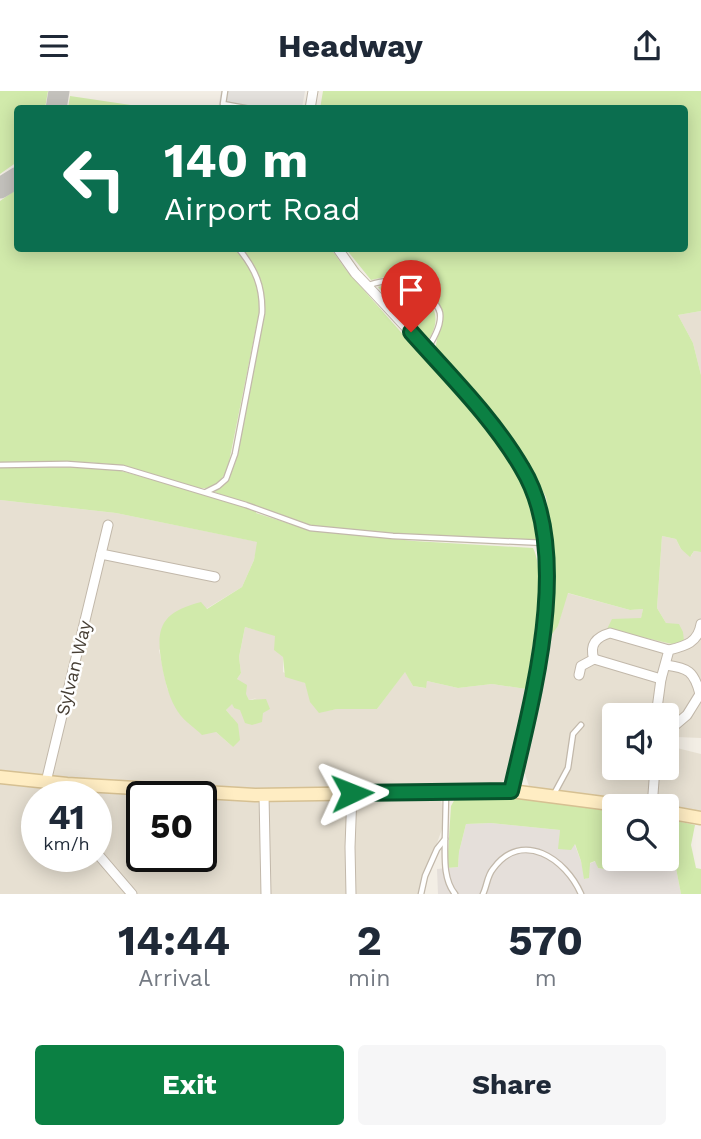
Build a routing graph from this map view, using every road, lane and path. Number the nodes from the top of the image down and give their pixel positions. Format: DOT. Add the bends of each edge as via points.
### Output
graph roads {
  1 [pos="225,91"];
  2 [pos="228,105"];
  3 [pos="242,252"];
  4 [pos="340,252"];
  5 [pos="368,286"];
  6 [pos="426,350"];
  7 [pos="0,465"];
  8 [pos="205,492"];
  9 [pos="108,525"];
  10 [pos="546,543"];
  11 [pos="101,554"];
  12 [pos="215,577"];
  13 [pos="701,624"];
  14 [pos="669,650"];
  15 [pos="594,659"];
  16 [pos="666,665"];
  17 [pos="579,675"];
  18 [pos="661,679"];
  19 [pos="658,703"];
  20 [pos="679,722"];
  21 [pos="581,725"];
  22 [pos="0,777"];
  23 [pos="37,781"];
  24 [pos="46,781"];
  25 [pos="112,786"];
  26 [pos="446,790"];
  27 [pos="511,791"];
  28 [pos="352,793"];
  29 [pos="264,795"];
  30 [pos="554,795"];
  31 [pos="602,802"];
  32 [pos="679,814"];
  33 [pos="701,818"];
  34 [pos="445,839"];
  35 [pos="112,871"];
  36 [pos="132,894"];
  37 [pos="266,894"];
  38 [pos="351,894"];
  39 [pos="421,894"];
  40 [pos="455,894"];
  41 [pos="483,894"];
  42 [pos="581,894"];
  1 -- 2 [label="lane" via="223,104"];
  3 -- 8 [label="lane" via="257,276 262,313 236,454 226,479"];
  4 -- 5 [label="street"];
  5 -- 6 [label="street"];
  5 -- 6 [label="lane" via="382,281 409,283 434,302 440,313 439,325"];
  6 -- 10 [label="street" via="499,433 524,470 540,509"];
  7 -- 8 [label="lane" via="123,468"];
  8 -- 10 [label="lane" via="310,528"];
  9 -- 11 [label="street, Sylvan Way"];
  10 -- 27 [label="street" via="544,620"];
  11 -- 12 [label="street"];
  11 -- 24 [label="street, Sylvan Way"];
  13 -- 14 [label="street" via="695,640"];
  14 -- 15 [label="street" via="610,633 594,641"];
  14 -- 16 [label="street"];
  15 -- 17 [label="street" via="581,666"];
  15 -- 18 [label="street"];
  16 -- 18 [label="street"];
  16 -- 20 [label="street" via="691,673 700,694"];
  18 -- 19 [label="street"];
  21 -- 30 [label="lane" via="573,734 568,768"];
  22 -- 23 [label="main road"];
  25 -- 29 [label="main road"];
  26 -- 27 [label="main road"];
  26 -- 28 [label="main road"];
  26 -- 34 [label="lane"];
  27 -- 30 [label="main road"];
  28 -- 29 [label="main road"];
  28 -- 38 [label="street"];
  29 -- 37 [label="street"];
  30 -- 31 [label="main road"];
  32 -- 33 [label="main road"];
  34 -- 39 [label="lane" via="425,876"];
  34 -- 40 [label="lane" via="447,879"];
  35 -- 36 [label="street"];
  41 -- 42 [label="lane" via="492,870 515,852 526,851 551,856"];
}
